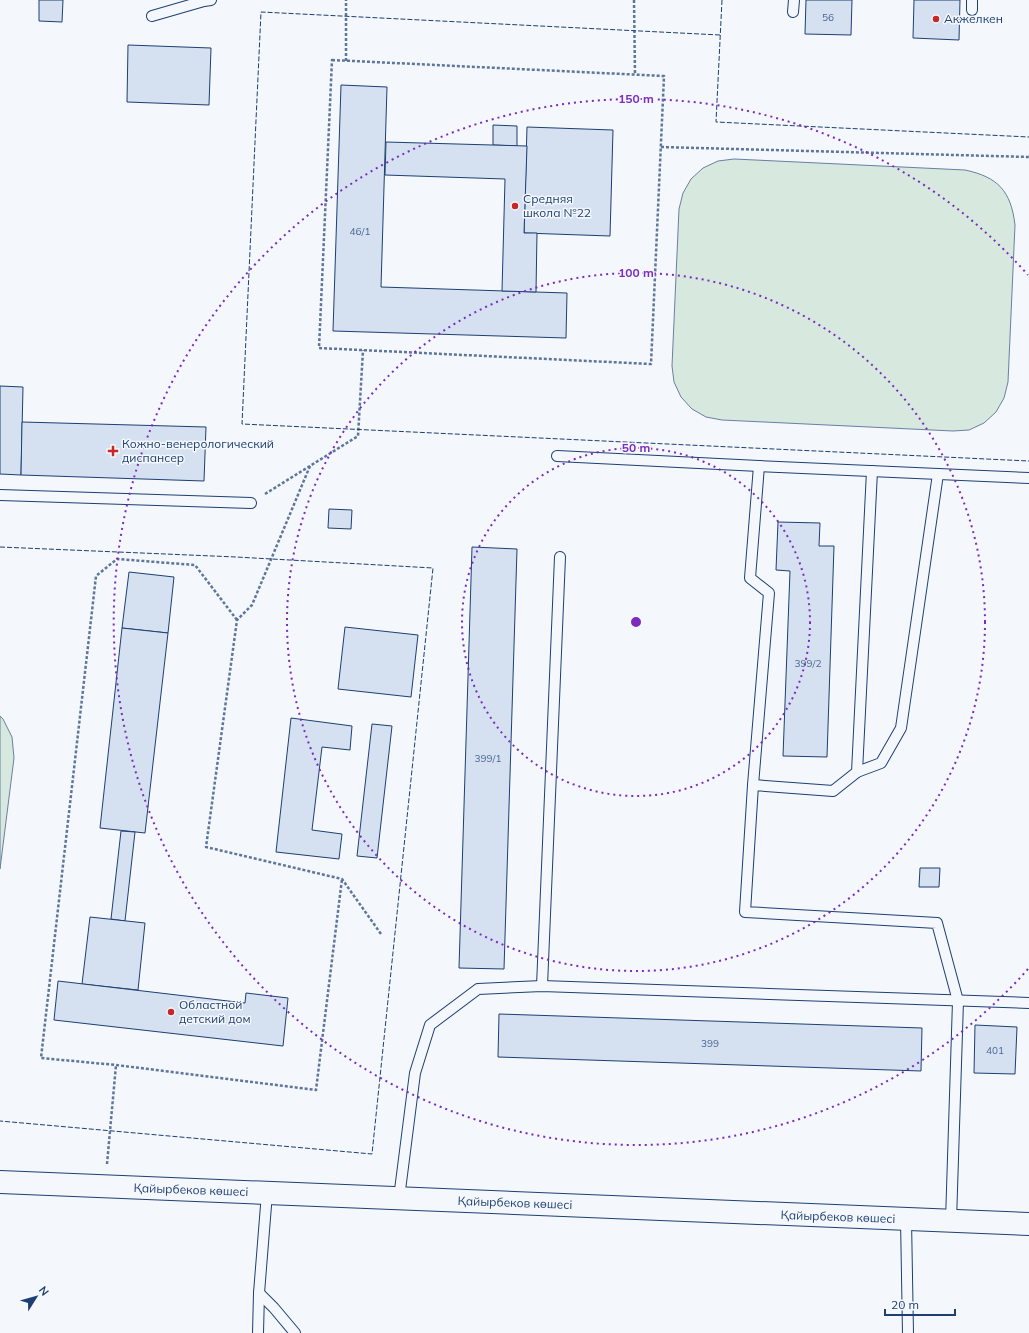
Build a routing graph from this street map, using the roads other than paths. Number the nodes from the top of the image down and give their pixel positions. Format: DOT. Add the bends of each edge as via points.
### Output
graph roads {
  1 [pos="211,0"];
  2 [pos="794,0"];
  3 [pos="793,12"];
  4 [pos="152,16"];
  5 [pos="557,456"];
  6 [pos="758,466"];
  7 [pos="872,471"];
  8 [pos="938,474"];
  9 [pos="1029,478"];
  10 [pos="0,495"];
  11 [pos="250,503"];
  12 [pos="560,557"];
  13 [pos="857,772"];
  14 [pos="753,785"];
  15 [pos="542,986"];
  16 [pos="958,1001"];
  17 [pos="1029,1003"];
  18 [pos="0,1182"];
  19 [pos="267,1193"];
  20 [pos="400,1198"];
  21 [pos="906,1220"];
  22 [pos="951,1221"];
  23 [pos="1029,1224"];
  24 [pos="258,1293"];
  25 [pos="258,1333"];
  26 [pos="295,1333"];
  27 [pos="908,1333"];
  1 -- 4 [label="lane"];
  2 -- 3 [label="lane"];
  5 -- 6 [label="lane"];
  6 -- 7 [label="lane"];
  6 -- 14 [label="lane" via="750,578 769,593"];
  7 -- 8 [label="lane"];
  7 -- 13 [label="lane"];
  8 -- 9 [label="lane"];
  8 -- 13 [label="lane" via="901,728 881,763"];
  10 -- 11 [label="lane"];
  12 -- 15 [label="lane"];
  13 -- 14 [label="lane" via="833,791"];
  14 -- 16 [label="lane" via="745,912 937,923"];
  15 -- 16 [label="lane"];
  15 -- 20 [label="lane" via="478,989 430,1025 415,1073"];
  16 -- 17 [label="lane"];
  16 -- 22 [label="lane"];
  18 -- 19 [label="main road, Қайырбеков көшесі"];
  19 -- 20 [label="main road, Қайырбеков көшесі"];
  19 -- 24 [label="lane"];
  20 -- 21 [label="main road, Қайырбеков көшесі"];
  21 -- 22 [label="main road, Қайырбеков көшесі"];
  21 -- 27 [label="lane"];
  22 -- 23 [label="main road, Қайырбеков көшесі"];
  24 -- 25 [label="lane"];
  24 -- 26 [label="lane"];
}
